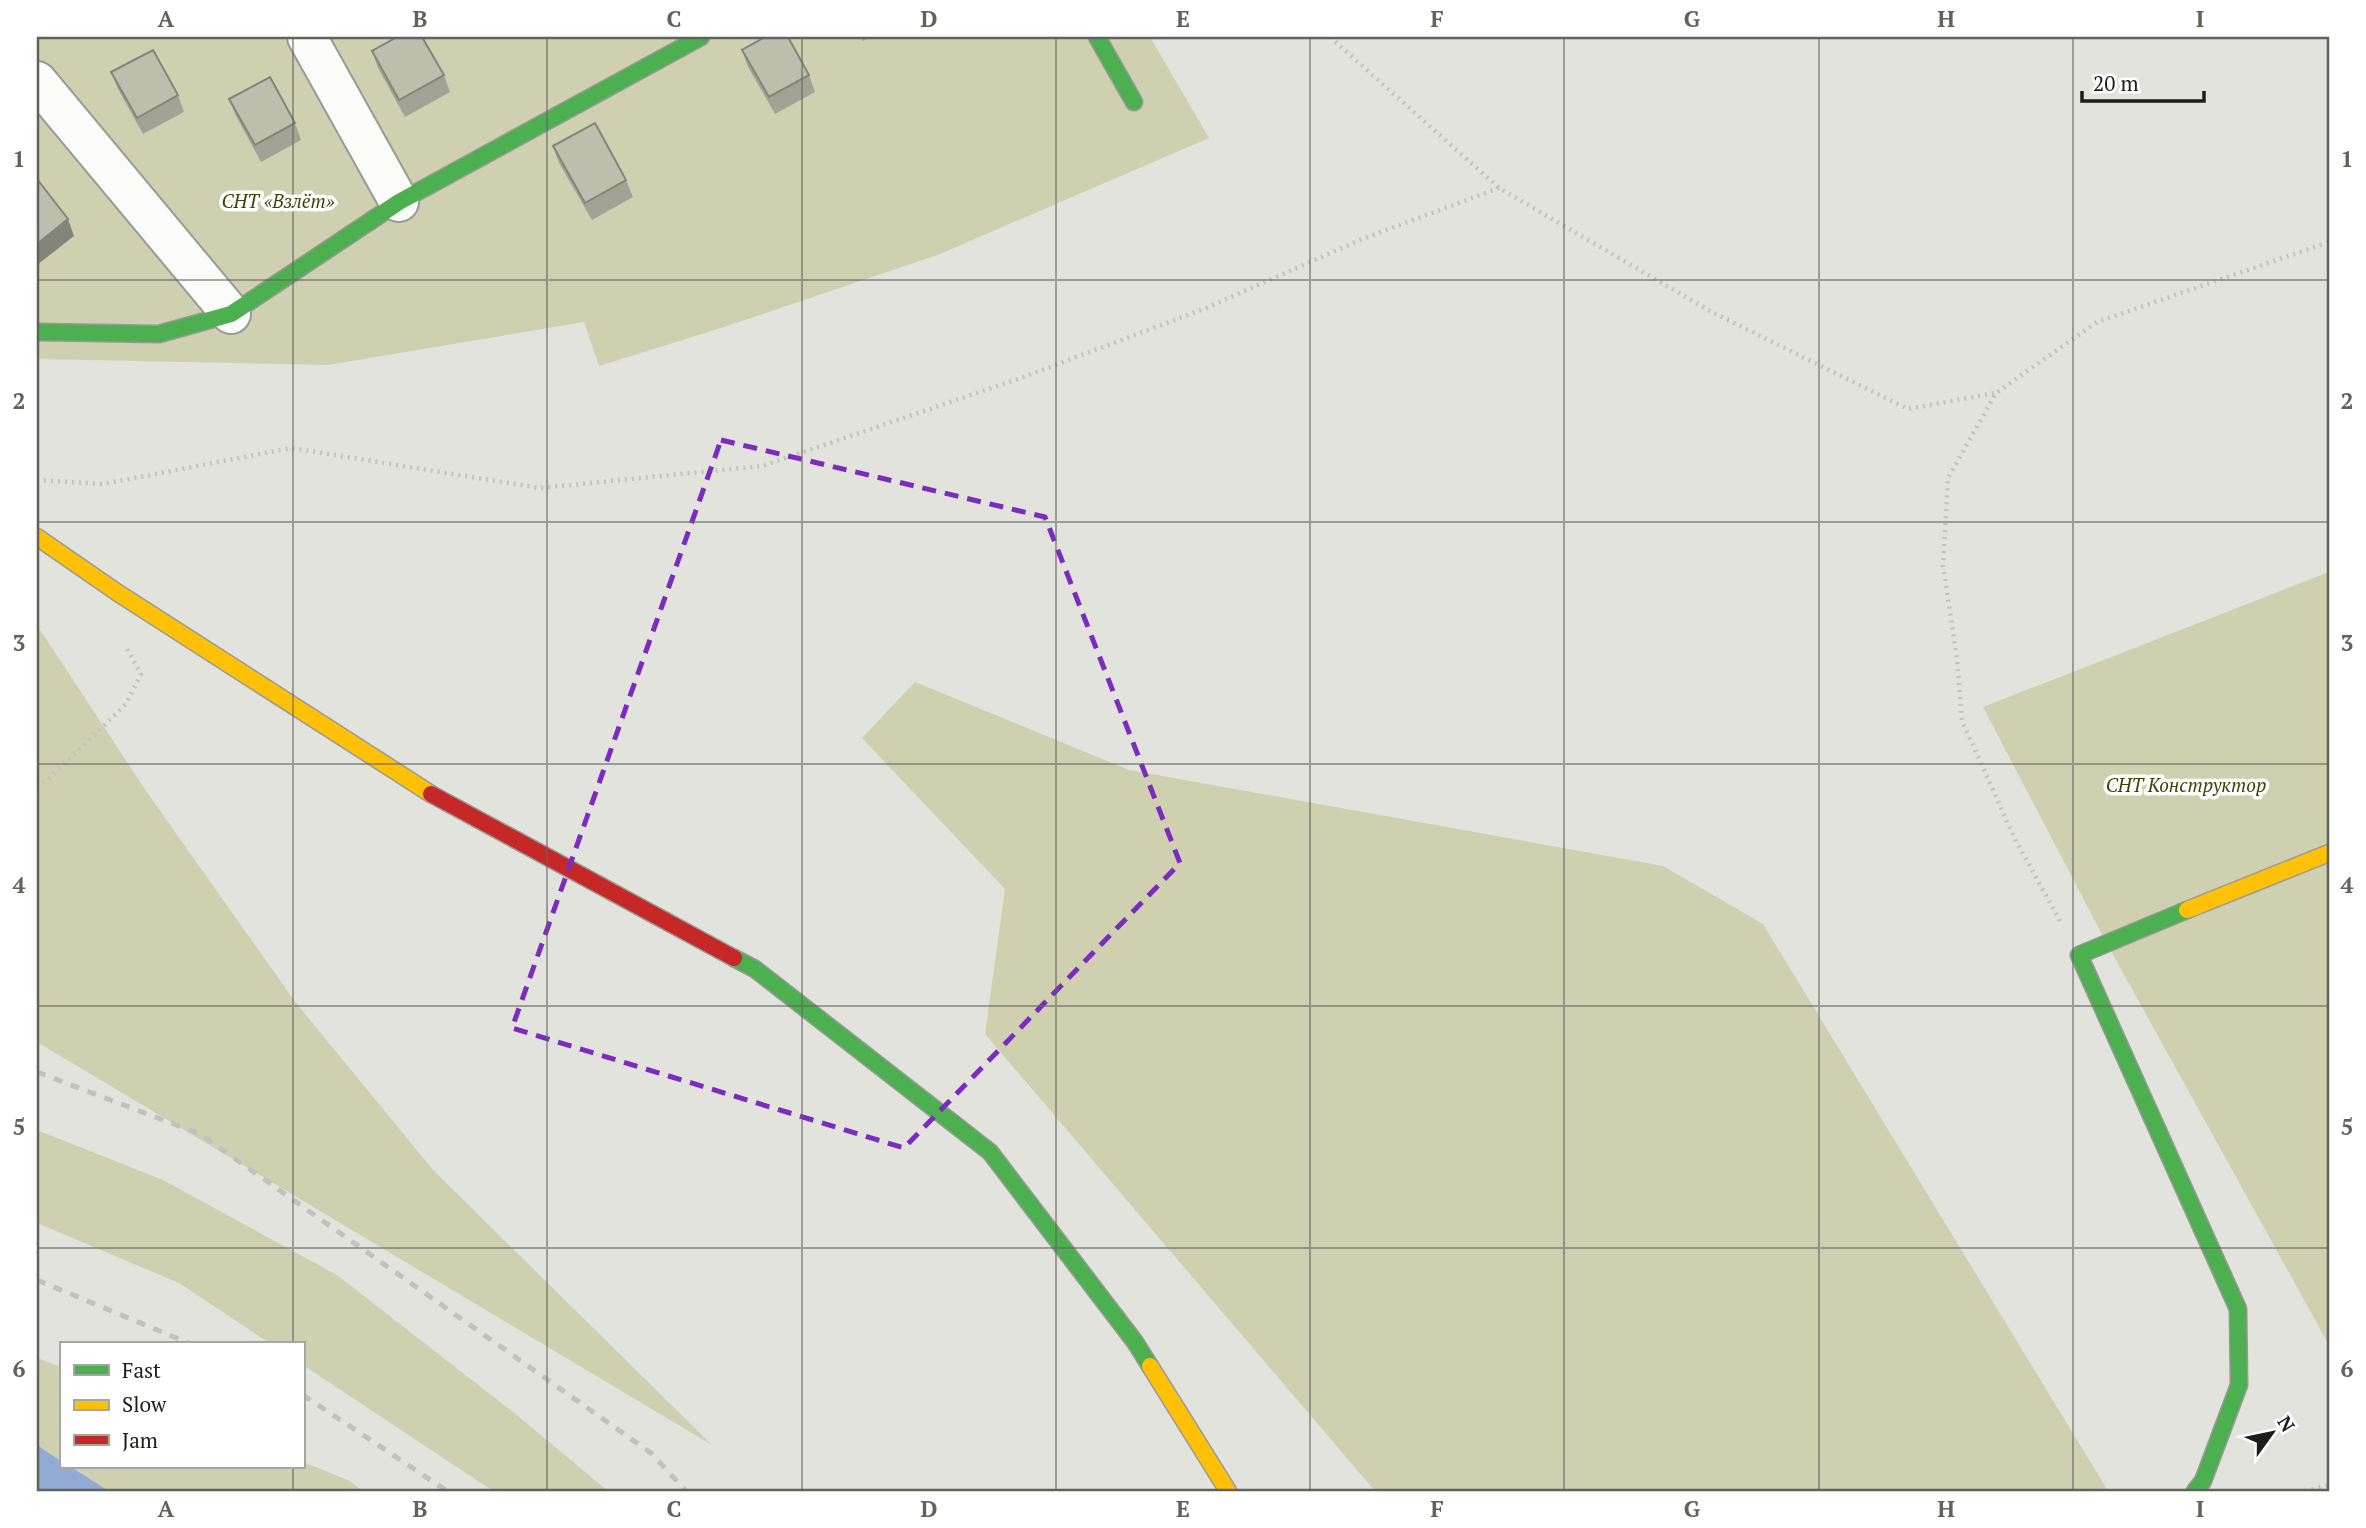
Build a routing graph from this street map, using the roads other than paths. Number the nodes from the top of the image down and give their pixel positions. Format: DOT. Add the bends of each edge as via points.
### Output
graph roads {
  1 [pos="307,37"];
  2 [pos="701,37"];
  3 [pos="1097,37"];
  4 [pos="37,81"];
  5 [pos="1134,102"];
  6 [pos="399,202"];
  7 [pos="231,314"];
  8 [pos="37,332"];
  9 [pos="37,537"];
  10 [pos="2329,853"];
  11 [pos="1228,1491"];
  12 [pos="2195,1491"];
  1 -- 6 [label="street"];
  2 -- 6 [label="street"];
  3 -- 5 [label="street"];
  4 -- 7 [label="street"];
  6 -- 7 [label="street"];
  7 -- 8 [label="street" via="159,334"];
  9 -- 11 [label="street" via="439,799 755,969 990,1152 1135,1342"];
  10 -- 12 [label="street" via="2079,955 2238,1309 2239,1385"];
}
